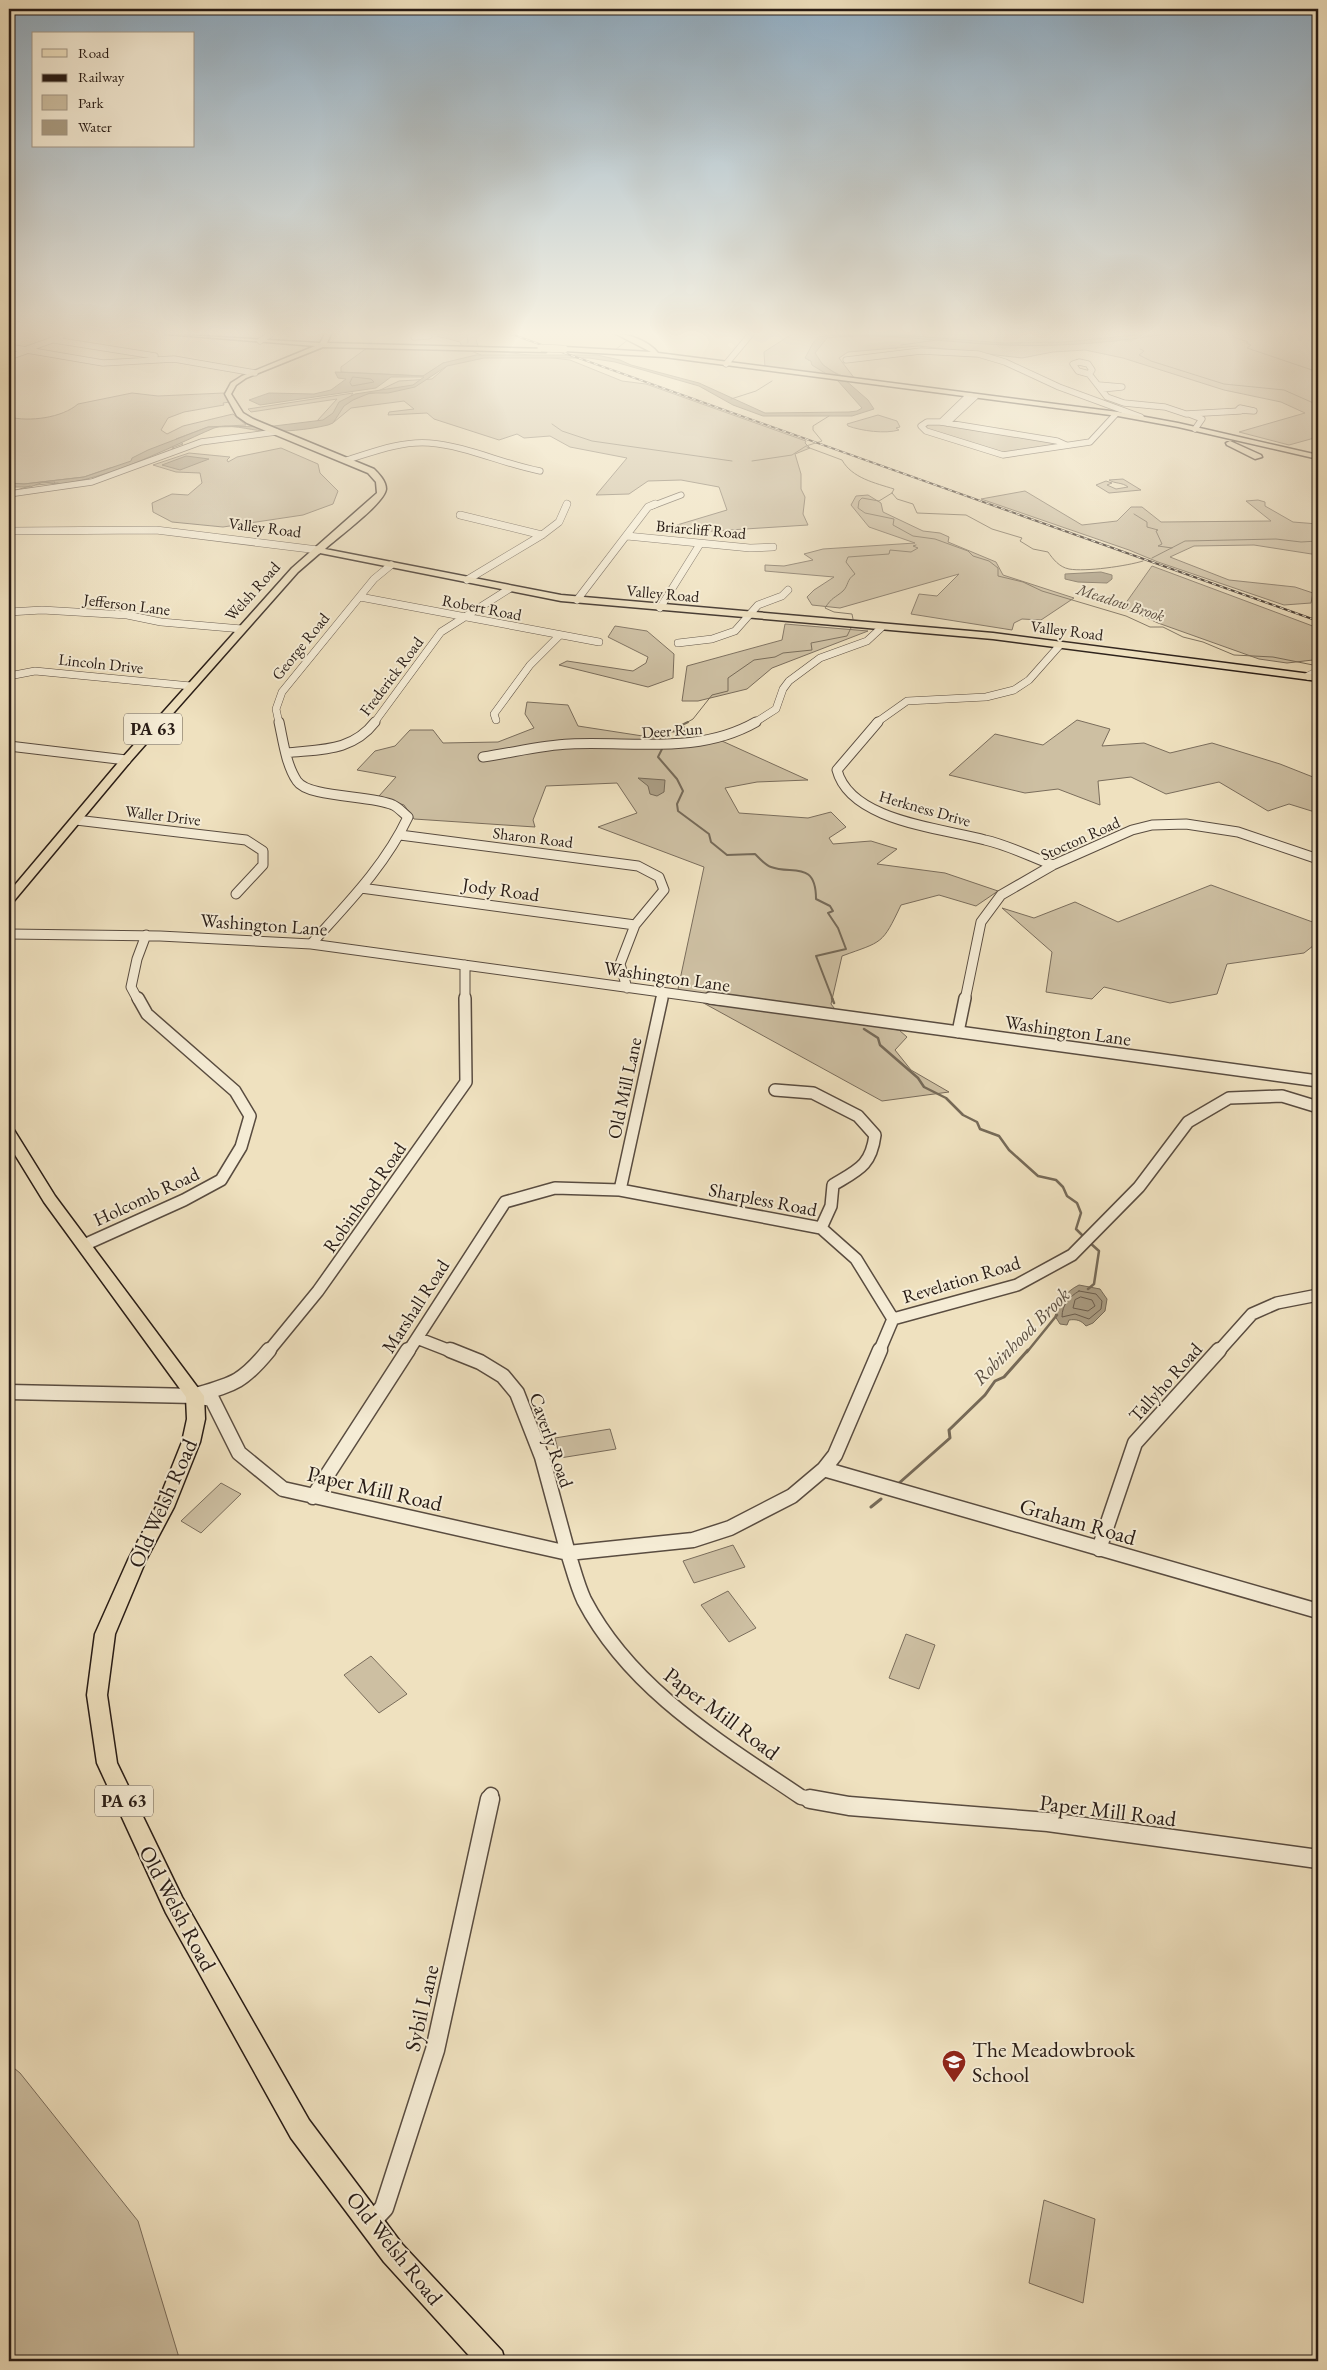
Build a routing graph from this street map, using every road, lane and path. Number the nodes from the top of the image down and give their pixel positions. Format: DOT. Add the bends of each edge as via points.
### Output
graph roads {
  1 [pos="194,445"];
  2 [pos="309,445"];
  3 [pos="409,445"];
  4 [pos="437,445"];
  5 [pos="967,445"];
  6 [pos="1066,445"];
  7 [pos="1069,445"];
  8 [pos="1233,445"];
  9 [pos="1257,445"];
  10 [pos="1266,445"];
  11 [pos="1318,449"];
  12 [pos="1290,450"];
  13 [pos="1258,457"];
  14 [pos="1318,458"];
  15 [pos="347,460"];
  16 [pos="540,471"];
  17 [pos="9,494"];
  18 [pos="681,495"];
  19 [pos="567,504"];
  20 [pos="460,516"];
  21 [pos="9,531"];
  22 [pos="542,535"];
  23 [pos="627,536"];
  24 [pos="700,544"];
  25 [pos="773,547"];
  26 [pos="318,550"];
  27 [pos="391,565"];
  28 [pos="467,580"];
  29 [pos="509,589"];
  30 [pos="788,590"];
  31 [pos="360,597"];
  32 [pos="577,600"];
  33 [pos="660,608"];
  34 [pos="9,612"];
  35 [pos="750,615"];
  36 [pos="462,618"];
  37 [pos="881,628"];
  38 [pos="242,629"];
  39 [pos="560,635"];
  40 [pos="599,642"];
  41 [pos="678,643"];
  42 [pos="1060,645"];
  43 [pos="1318,671"];
  44 [pos="9,676"];
  45 [pos="1313,677"];
  46 [pos="191,686"];
  47 [pos="496,720"];
  48 [pos="9,746"];
  49 [pos="286,753"];
  50 [pos="483,757"];
  51 [pos="126,760"];
  52 [pos="76,820"];
  53 [pos="400,835"];
  54 [pos="1318,859"];
  55 [pos="1053,866"];
  56 [pos="361,888"];
  57 [pos="236,894"];
  58 [pos="9,899"];
  59 [pos="636,925"];
  60 [pos="9,934"];
  61 [pos="146,935"];
  62 [pos="311,944"];
  63 [pos="465,965"];
  64 [pos="627,988"];
  65 [pos="663,993"];
  66 [pos="958,1032"];
  67 [pos="1318,1082"];
  68 [pos="775,1090"];
  69 [pos="1318,1107"];
  70 [pos="9,1133"];
  71 [pos="582,1187"];
  72 [pos="620,1190"];
  73 [pos="821,1228"];
  74 [pos="84,1245"];
  75 [pos="1318,1295"];
  76 [pos="893,1319"];
  77 [pos="417,1338"];
  78 [pos="9,1392"];
  79 [pos="195,1396"];
  80 [pos="827,1470"];
  81 [pos="313,1497"];
  82 [pos="1100,1549"];
  83 [pos="568,1552"];
  84 [pos="1318,1611"];
  85 [pos="491,1795"];
  86 [pos="1318,1859"];
  87 [pos="371,2222"];
  88 [pos="492,2361"];
  1 -- 17 [label="street" via="92,482"];
  2 -- 15 [label="main road, Welsh Road / PA 63"];
  3 -- 15 [label="street"];
  4 -- 16 [label="street"];
  5 -- 6 [label="street" via="996,454"];
  6 -- 7 [label="street"];
  8 -- 13 [label="main road"];
  9 -- 14 [label="main road"];
  10 -- 12 [label="main road"];
  11 -- 12 [label="main road" via="1303,447"];
  12 -- 14 [label="main road"];
  15 -- 26 [label="main road, Welsh Road / PA 63" via="371,472 384,488 375,501"];
  18 -- 23 [label="street" via="648,507"];
  19 -- 22 [label="street" via="558,522"];
  20 -- 22 [label="street"];
  21 -- 26 [label="street, Valley Road" via="156,530"];
  22 -- 28 [label="street"];
  23 -- 24 [label="street, Briarcliff Road"];
  23 -- 32 [label="street"];
  24 -- 25 [label="street, Briarcliff Road"];
  24 -- 33 [label="street"];
  26 -- 27 [label="main road, Valley Road"];
  26 -- 38 [label="main road, Welsh Road / PA 63" via="295,570"];
  27 -- 28 [label="main road, Valley Road"];
  27 -- 31 [label="street, George Road" via="374,578"];
  28 -- 29 [label="main road, Valley Road"];
  29 -- 32 [label="main road, Valley Road"];
  29 -- 36 [label="street, Frederick Road"];
  30 -- 35 [label="street" via="782,596 758,605"];
  31 -- 36 [label="street, Robert Road"];
  31 -- 49 [label="street, George Road" via="282,692 276,709"];
  32 -- 33 [label="main road, Valley Road"];
  33 -- 35 [label="main road, Valley Road"];
  34 -- 38 [label="street, Jefferson Lane" via="42,610 126,615 161,622"];
  35 -- 37 [label="main road, Valley Road"];
  35 -- 41 [label="street" via="735,631 712,639"];
  36 -- 39 [label="street, Robert Road"];
  36 -- 49 [label="street, Frederick Road" via="441,632 371,727 356,741 338,747"];
  37 -- 42 [label="main road, Valley Road" via="993,636"];
  37 -- 50 [label="street, Deer Run" via="867,641 820,658 789,680 776,709 770,714 718,739 660,747 565,744"];
  38 -- 46 [label="main road, Welsh Road / PA 63"];
  39 -- 40 [label="street, Robert Road"];
  39 -- 47 [label="street" via="530,665 494,713"];
  42 -- 45 [label="main road, Valley Road"];
  42 -- 55 [label="street, Herkness Drive" via="1023,686 1012,691 994,696 907,701 896,706 884,714 837,770 840,782 866,807 919,825 987,840"];
  43 -- 45 [label="street"];
  44 -- 46 [label="street, Lincoln Drive" via="35,671"];
  46 -- 51 [label="main road, Welsh Road / PA 63"];
  48 -- 51 [label="street"];
  49 -- 53 [label="street, George Road" via="297,782 309,791 368,798 394,806 408,817"];
  51 -- 52 [label="main road, Welsh Road / PA 63"];
  52 -- 57 [label="street, Waller Drive" via="246,840 263,851 263,865"];
  52 -- 58 [label="main road, Welsh Road / PA 63"];
  53 -- 56 [label="street, George Road"];
  53 -- 59 [label="street, Sharon Road" via="638,866 658,877 664,890"];
  54 -- 55 [label="street, Stocton Road" via="1238,832 1186,824 1152,825 1132,830"];
  55 -- 66 [label="street, Stocton Road" via="1001,895 981,922"];
  56 -- 59 [label="street, Jody Road"];
  56 -- 62 [label="street, George Road"];
  59 -- 64 [label="street" via="620,964"];
  60 -- 61 [label="street, Washington Lane"];
  61 -- 62 [label="street, Washington Lane" via="251,938"];
  61 -- 74 [label="street, Holcomb Road" via="131,987 147,1014 235,1091 250,1116 241,1147 221,1180"];
  62 -- 63 [label="street, Washington Lane"];
  63 -- 64 [label="street, Washington Lane"];
  63 -- 79 [label="street, Robinhood Road" via="466,1082 318,1291 251,1372 230,1385"];
  64 -- 65 [label="street, Washington Lane"];
  65 -- 66 [label="street, Washington Lane"];
  65 -- 72 [label="street, Old Mill Lane"];
  66 -- 67 [label="street, Washington Lane"];
  68 -- 73 [label="street" via="814,1093 858,1116 875,1135 874,1150 868,1164 833,1185 832,1206"];
  69 -- 76 [label="street, Revelation Road" via="1282,1096 1229,1098 1188,1122 1139,1187 1072,1255 1017,1285"];
  70 -- 74 [label="main road" via="48,1199"];
  71 -- 72 [label="street, Sharpless Road"];
  71 -- 77 [label="street, Marshall Road" via="555,1188 505,1202"];
  72 -- 73 [label="street, Sharpless Road"];
  73 -- 76 [label="street, Sharpless Road" via="856,1259"];
  74 -- 79 [label="main road"];
  75 -- 82 [label="street, Tallyho Road" via="1277,1302 1252,1314 1135,1442"];
  76 -- 80 [label="street, Revelation Road"];
  77 -- 81 [label="street, Marshall Road"];
  77 -- 83 [label="street, Caverly Road" via="480,1362 503,1376 517,1393 542,1457"];
  78 -- 79 [label="street, Paper Mill Road"];
  79 -- 81 [label="street, Paper Mill Road" via="212,1399 239,1453 284,1488"];
  79 -- 87 [label="main road, Old Welsh Road / PA 63" via="196,1419 191,1442 165,1507 137,1560 105,1634 96,1694 107,1763 174,1905 300,2128"];
  80 -- 82 [label="street, Graham Road"];
  80 -- 83 [label="street, Revelation Road" via="777,1505 708,1536"];
  81 -- 83 [label="street, Paper Mill Road"];
  82 -- 84 [label="street, Graham Road"];
  83 -- 86 [label="street, Paper Mill Road" via="584,1599 615,1647 648,1685 699,1728 801,1797 849,1806 1048,1822"];
  85 -- 87 [label="street, Sybil Lane" via="435,2050 384,2208"];
  87 -- 88 [label="main road, Old Welsh Road / PA 63" via="394,2253"];
}
